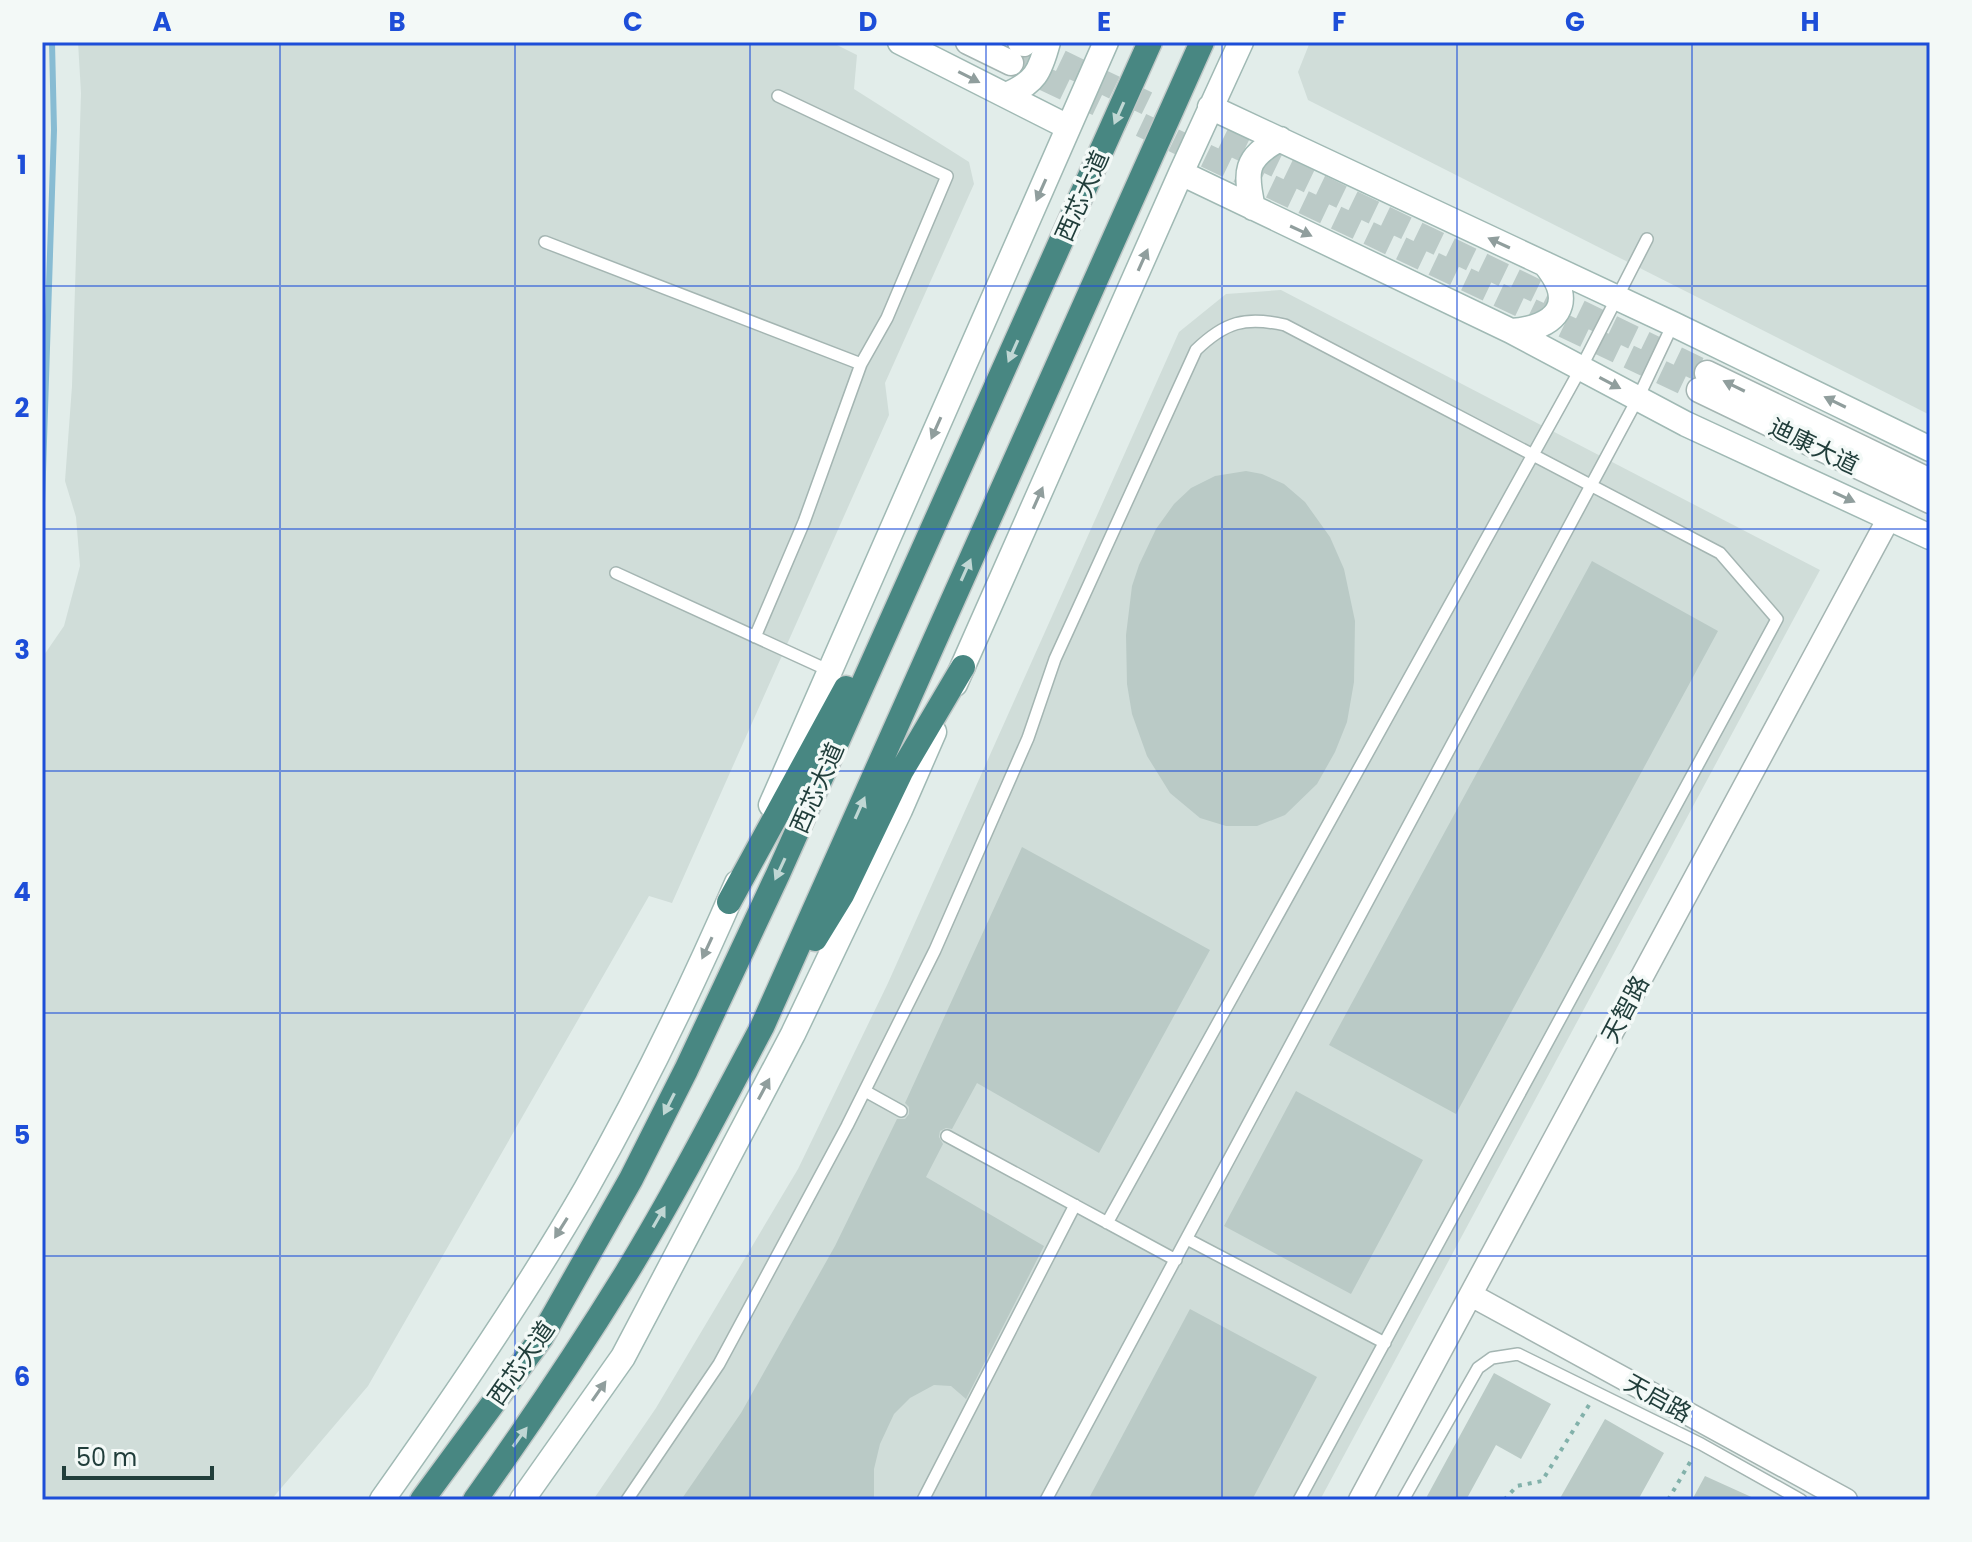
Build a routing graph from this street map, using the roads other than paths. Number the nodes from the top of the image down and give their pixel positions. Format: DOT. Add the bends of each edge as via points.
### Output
graph roads {
  1 [pos="900,42"];
  2 [pos="968,42"];
  3 [pos="1150,42"];
  4 [pos="1202,42"];
  5 [pos="1241,42"];
  6 [pos="1102,44"];
  7 [pos="1026,48"];
  8 [pos="1006,95"];
  9 [pos="778,96"];
  10 [pos="1210,107"];
  11 [pos="1068,127"];
  12 [pos="1280,139"];
  13 [pos="1181,173"];
  14 [pos="1253,208"];
  15 [pos="1647,239"];
  16 [pos="545,242"];
  17 [pos="1545,264"];
  18 [pos="1617,298"];
  19 [pos="1673,324"];
  20 [pos="1511,331"];
  21 [pos="861,364"];
  22 [pos="1581,368"];
  23 [pos="1638,398"];
  24 [pos="1930,449"];
  25 [pos="1533,455"];
  26 [pos="1930,481"];
  27 [pos="1592,485"];
  28 [pos="1930,501"];
  29 [pos="1889,518"];
  30 [pos="936,524"];
  31 [pos="1930,537"];
  32 [pos="616,573"];
  33 [pos="755,637"];
  34 [pos="963,667"];
  35 [pos="830,671"];
  36 [pos="729,902"];
  37 [pos="762,1027"];
  38 [pos="865,1091"];
  39 [pos="901,1111"];
  40 [pos="947,1136"];
  41 [pos="1075,1205"];
  42 [pos="1107,1223"];
  43 [pos="1187,1239"];
  44 [pos="1176,1260"];
  45 [pos="1471,1295"];
  46 [pos="1385,1343"];
  47 [pos="382,1500"];
  48 [pos="422,1500"];
  49 [pos="475,1500"];
  50 [pos="522,1500"];
  51 [pos="627,1500"];
  52 [pos="923,1500"];
  53 [pos="1046,1500"];
  54 [pos="1299,1500"];
  55 [pos="1360,1500"];
  56 [pos="1403,1500"];
  57 [pos="1801,1500"];
  58 [pos="1846,1500"];
  1 -- 8 [label="main road, one-way"];
  2 -- 7 [label="main road"];
  3 -- 30 [label="highway, 西芯大道, one-way"];
  37 -- 4 [label="highway, 西芯大道, one-way"];
  5 -- 10 [label="main road"];
  6 -- 11 [label="main road, 西芯大道"];
  7 -- 8 [label="main road" via="1034,78"];
  8 -- 11 [label="main road"];
  9 -- 21 [label="lane" via="947,176 887,318"];
  10 -- 12 [label="main road"];
  10 -- 13 [label="main road"];
  11 -- 35 [label="main road, 西芯大道, one-way"];
  12 -- 14 [label="main road" via="1249,165 1246,180"];
  17 -- 12 [label="main road, one-way"];
  13 -- 14 [label="main road"];
  34 -- 13 [label="main road, one-way"];
  14 -- 20 [label="main road, one-way"];
  15 -- 18 [label="lane"];
  16 -- 21 [label="lane"];
  17 -- 18 [label="main road"];
  17 -- 20 [label="main road" via="1561,289 1556,313 1545,324"];
  18 -- 19 [label="main road"];
  18 -- 22 [label="lane"];
  19 -- 23 [label="lane"];
  24 -- 19 [label="main road, one-way"];
  20 -- 22 [label="main road"];
  21 -- 33 [label="lane" via="804,522"];
  22 -- 23 [label="main road, one-way"];
  22 -- 25 [label="lane"];
  23 -- 27 [label="lane"];
  23 -- 29 [label="main road, one-way"];
  25 -- 27 [label="lane"];
  25 -- 38 [label="lane" via="1285,325 1241,321 1212,334 1196,350 1055,659 1028,738 947,923"];
  25 -- 42 [label="lane"];
  26 -- 28 [label="main road, 迪康大道, one-way" via="1703,382"];
  27 -- 43 [label="lane"];
  27 -- 46 [label="lane" via="1720,553 1777,619"];
  29 -- 31 [label="main road"];
  29 -- 45 [label="street, 天智路"];
  30 -- 36 [label="highway"];
  30 -- 48 [label="highway, 西芯大道, one-way" via="778,874 631,1179 541,1338"];
  32 -- 33 [label="lane"];
  33 -- 35 [label="lane"];
  34 -- 37 [label="highway" via="901,772 842,895"];
  50 -- 34 [label="main road, one-way" via="623,1357 793,1034"];
  35 -- 36 [label="main road, 西芯大道"];
  36 -- 47 [label="main road, 西芯大道, one-way" via="659,1051 585,1190 458,1393"];
  49 -- 37 [label="highway, 西芯大道, one-way" via="627,1272"];
  38 -- 39 [label="lane"];
  38 -- 51 [label="lane" via="719,1364"];
  40 -- 41 [label="lane"];
  41 -- 42 [label="lane"];
  41 -- 52 [label="lane"];
  42 -- 44 [label="lane"];
  43 -- 44 [label="lane"];
  43 -- 46 [label="lane"];
  44 -- 53 [label="lane"];
  45 -- 55 [label="street, 天智路"];
  45 -- 58 [label="street, 天启路"];
  46 -- 54 [label="lane"];
  56 -- 57 [label="lane" via="1478,1368 1492,1358 1518,1354"];
}
